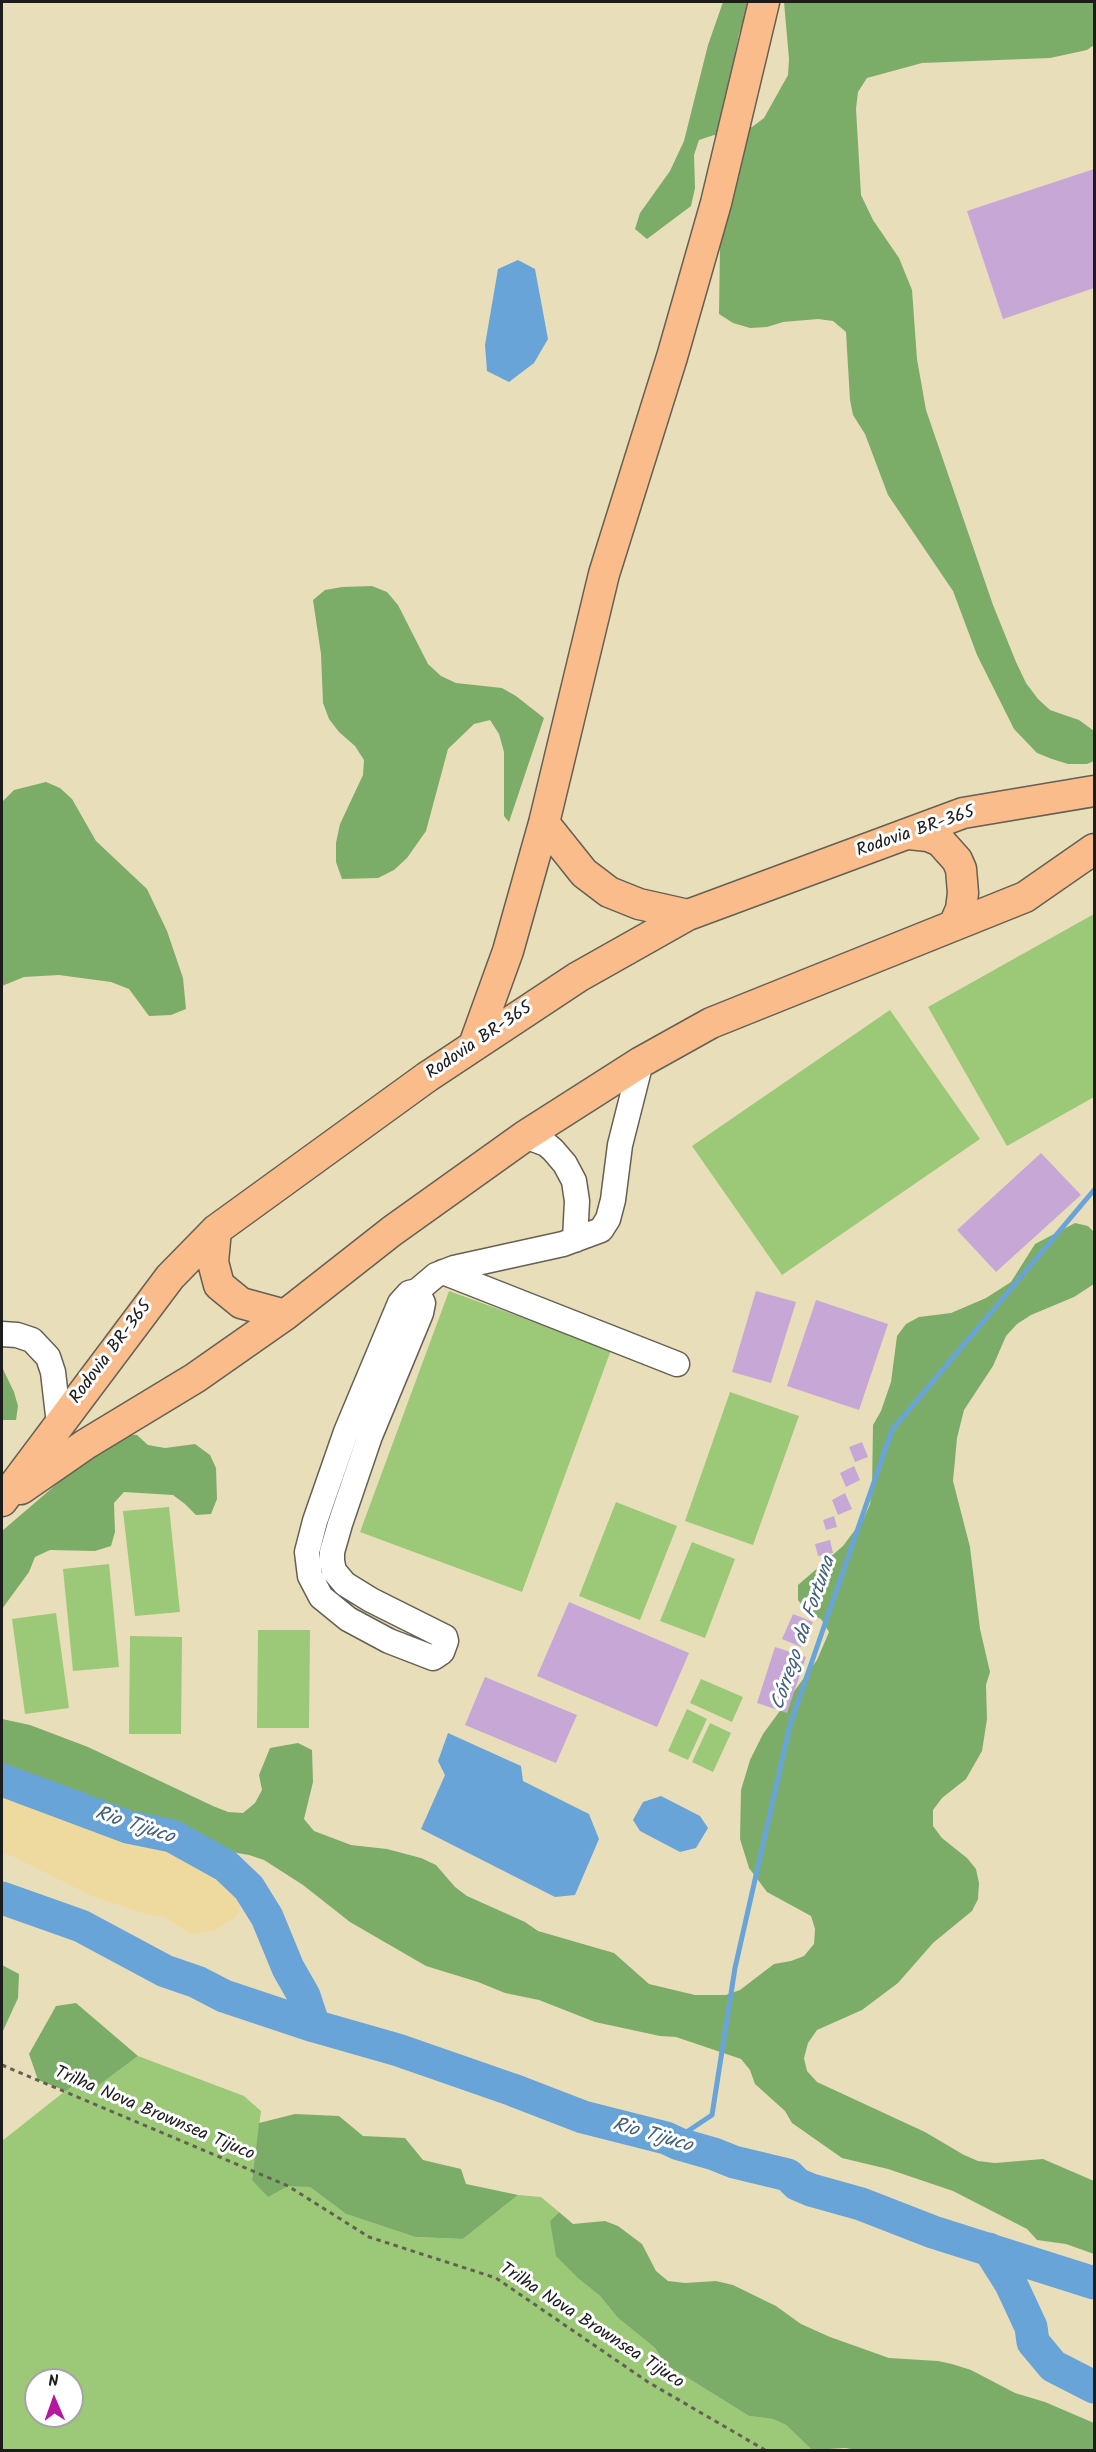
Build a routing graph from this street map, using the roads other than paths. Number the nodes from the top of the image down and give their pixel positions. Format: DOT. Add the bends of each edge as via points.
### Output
graph roads {
  1 [pos="764,2"];
  2 [pos="1095,791"];
  3 [pos="544,823"];
  4 [pos="909,834"];
  5 [pos="1095,849"];
  6 [pos="688,915"];
  7 [pos="954,925"];
  8 [pos="474,1045"];
  9 [pos="641,1062"];
  10 [pos="525,1136"];
  11 [pos="216,1230"];
  12 [pos="575,1240"];
  13 [pos="444,1272"];
  14 [pos="417,1291"];
  15 [pos="285,1315"];
  16 [pos="2,1334"];
  17 [pos="677,1364"];
  18 [pos="59,1424"];
  19 [pos="2,1502"];
  1 -- 3 [label="main road" via="716,203 604,574"];
  2 -- 4 [label="main road, Rodovia BR-365" via="963,813"];
  3 -- 6 [label="main road" via="584,873 609,892 639,904"];
  3 -- 8 [label="main road" via="508,951"];
  4 -- 6 [label="main road, Rodovia BR-365"];
  4 -- 7 [label="main road" via="940,841 962,868 961,909"];
  5 -- 7 [label="main road, Rodovia BR-365" via="1024,897"];
  6 -- 8 [label="main road, Rodovia BR-365" via="578,977"];
  7 -- 9 [label="main road, Rodovia BR-365" via="711,1023"];
  8 -- 11 [label="main road, Rodovia BR-365"];
  9 -- 10 [label="main road, Rodovia BR-365"];
  9 -- 12 [label="street" via="620,1145 608,1219 601,1230"];
  10 -- 12 [label="street" via="553,1150 574,1181"];
  10 -- 15 [label="main road, Rodovia BR-365" via="392,1231"];
  11 -- 15 [label="main road" via="213,1262 219,1285 241,1303"];
  11 -- 18 [label="main road, Rodovia BR-365" via="170,1277"];
  12 -- 13 [label="street"];
  13 -- 14 [label="street"];
  13 -- 17 [label="street"];
  14 -- 14 [label="street" via="400,1303 346,1432 315,1521 307,1564 321,1597 348,1619 433,1658 442,1652 445,1637 345,1584 334,1571 332,1561 340,1524 370,1436 421,1313 423,1303"];
  15 -- 19 [label="main road, Rodovia BR-365"];
  16 -- 18 [label="street" via="32,1340 48,1357"];
  18 -- 19 [label="main road, Rodovia BR-365"];
}
